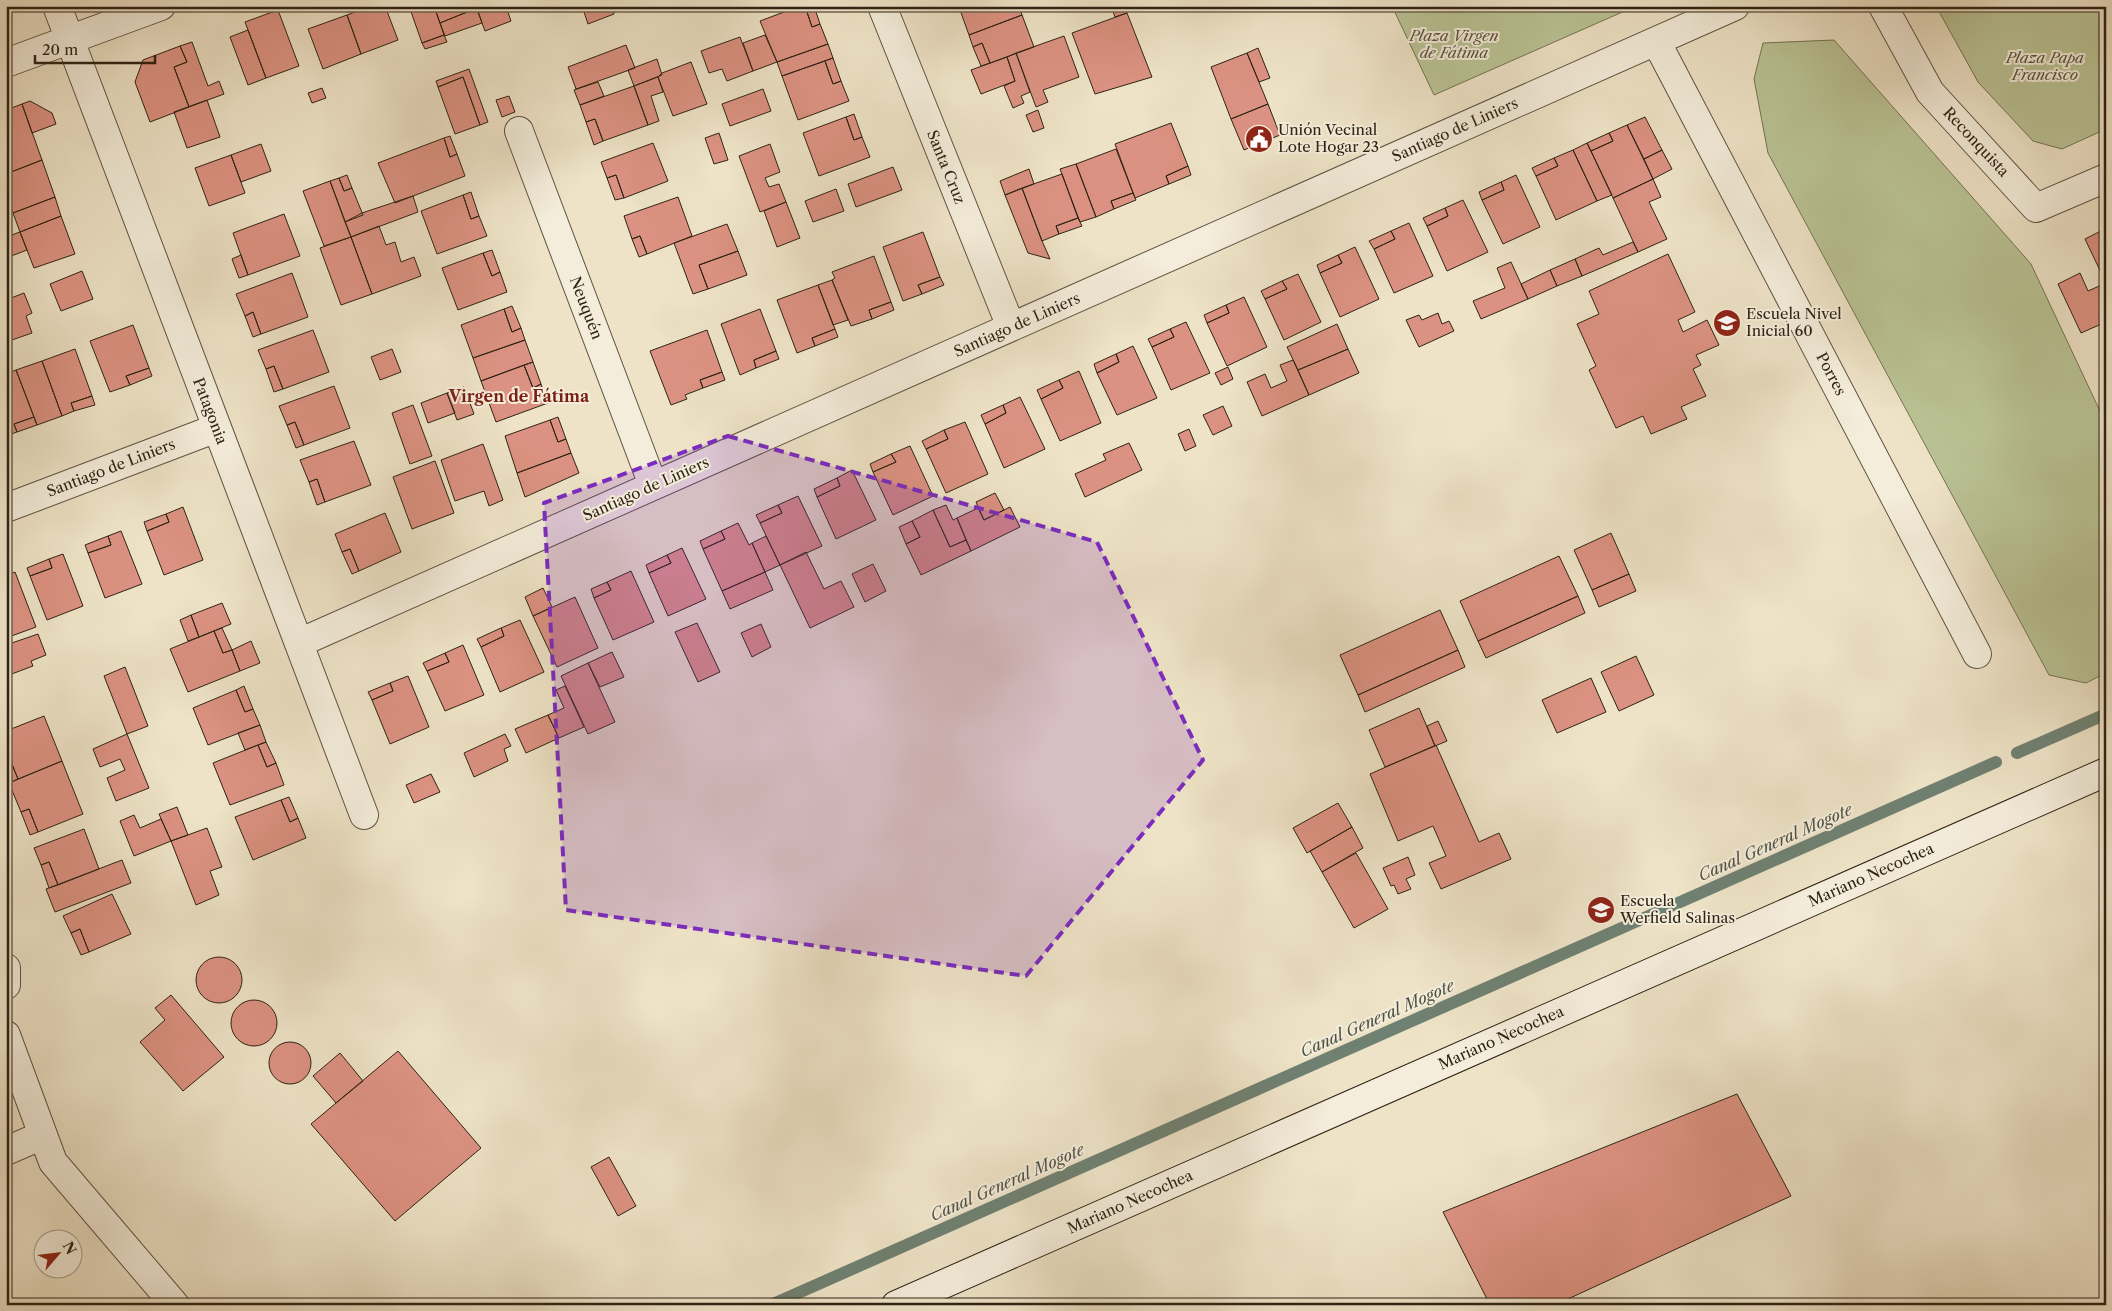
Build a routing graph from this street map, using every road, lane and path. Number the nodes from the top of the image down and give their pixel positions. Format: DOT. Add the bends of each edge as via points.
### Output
graph roads {
  1 [pos="57,6"];
  2 [pos="161,6"];
  3 [pos="882,6"];
  4 [pos="1735,6"];
  5 [pos="1883,6"];
  6 [pos="70,40"];
  7 [pos="1656,41"];
  8 [pos="6,63"];
  9 [pos="519,131"];
  10 [pos="2106,178"];
  11 [pos="1011,327"];
  12 [pos="217,428"];
  13 [pos="653,486"];
  14 [pos="6,508"];
  15 [pos="299,643"];
  16 [pos="1978,654"];
  17 [pos="2106,772"];
  18 [pos="364,815"];
  19 [pos="6,1035"];
  20 [pos="43,1135"];
  21 [pos="6,1152"];
  22 [pos="175,1305"];
  23 [pos="896,1305"];
  1 -- 6 [label="street, Patagonia"];
  2 -- 6 [label="street"];
  3 -- 11 [label="street, Santa Cruz"];
  4 -- 7 [label="street, Santiago de Liniers"];
  5 -- 10 [label="street, Reconquista" via="1930,92 2036,208"];
  6 -- 8 [label="street"];
  6 -- 12 [label="street, Patagonia"];
  7 -- 11 [label="street, Santiago de Liniers"];
  7 -- 16 [label="street, Porres"];
  9 -- 13 [label="street, Neuquén"];
  11 -- 13 [label="street, Santiago de Liniers"];
  12 -- 14 [label="street, Santiago de Liniers"];
  12 -- 15 [label="street, Patagonia"];
  13 -- 15 [label="street, Santiago de Liniers"];
  15 -- 18 [label="street, Patagonia"];
  17 -- 23 [label="street, Mariano Necochea"];
  19 -- 20 [label="street"];
  20 -- 21 [label="street"];
  20 -- 22 [label="street" via="53,1162"];
}
